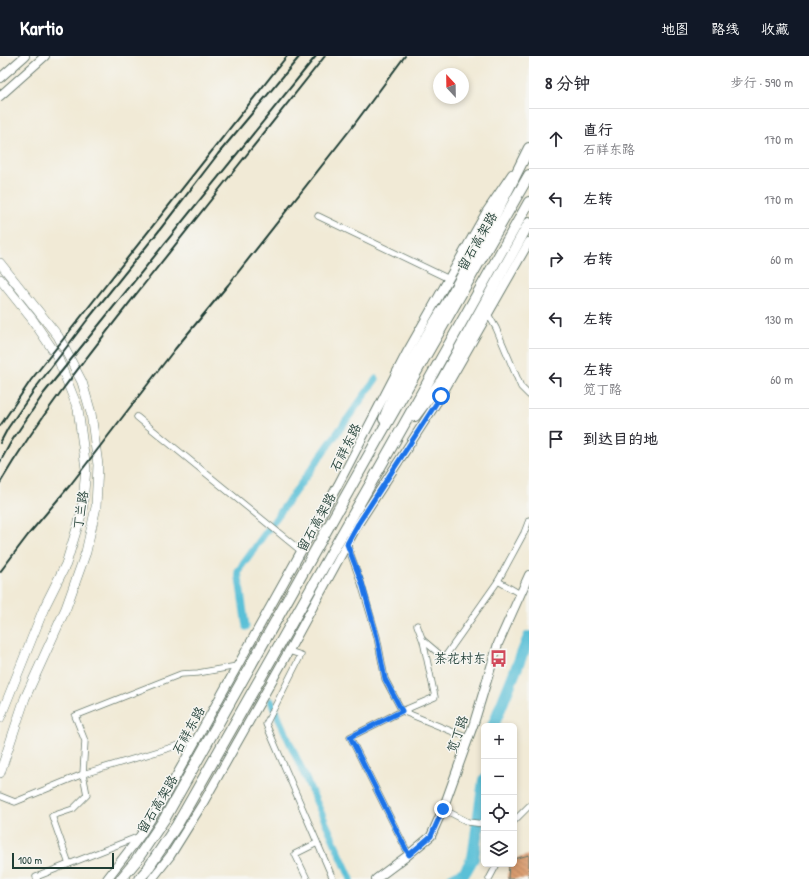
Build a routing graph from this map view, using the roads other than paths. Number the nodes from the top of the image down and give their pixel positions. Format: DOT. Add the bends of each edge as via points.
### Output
graph roads {
  1 [pos="25,56"];
  2 [pos="45,56"];
  3 [pos="0,78"];
  4 [pos="0,96"];
  5 [pos="529,148"];
  6 [pos="529,175"];
  7 [pos="529,202"];
  8 [pos="318,216"];
  9 [pos="529,223"];
  10 [pos="529,242"];
  11 [pos="0,263"];
  12 [pos="0,279"];
  13 [pos="449,279"];
  14 [pos="488,314"];
  15 [pos="529,396"];
  16 [pos="137,417"];
  17 [pos="375,444"];
  18 [pos="392,446"];
  19 [pos="529,520"];
  20 [pos="347,544"];
  21 [pos="301,551"];
  22 [pos="529,575"];
  23 [pos="498,581"];
  24 [pos="520,594"];
  25 [pos="417,625"];
  26 [pos="424,641"];
  27 [pos="289,651"];
  28 [pos="237,666"];
  29 [pos="402,711"];
  30 [pos="0,718"];
  31 [pos="468,738"];
  32 [pos="196,740"];
  33 [pos="0,773"];
  34 [pos="83,774"];
  35 [pos="0,796"];
  36 [pos="529,806"];
  37 [pos="443,809"];
  38 [pos="517,818"];
  39 [pos="481,824"];
  40 [pos="140,836"];
  41 [pos="318,843"];
  42 [pos="409,855"];
  43 [pos="69,864"];
  44 [pos="495,867"];
  45 [pos="37,879"];
  46 [pos="107,879"];
  47 [pos="121,879"];
  48 [pos="139,879"];
  49 [pos="152,879"];
  50 [pos="307,879"];
  51 [pos="333,879"];
  52 [pos="376,879"];
  53 [pos="489,879"];
  1 -- 3 [label="main road"];
  2 -- 4 [label="main road"];
  5 -- 13 [label="main road, 石祥东路" via="487,211"];
  5 -- 17 [label="highway" via="389,404"];
  6 -- 17 [label="highway, 留石高架路"];
  7 -- 18 [label="highway, 留石高架路"];
  8 -- 13 [label="street"];
  9 -- 18 [label="highway" via="442,380"];
  10 -- 14 [label="main road"];
  11 -- 33 [label="main road, 丁兰路" via="58,336 82,382 91,413 98,465 96,508 86,552 66,608 25,698"];
  12 -- 30 [label="main road, 丁兰路" via="57,356 78,409 86,469 82,512 66,564 44,608"];
  13 -- 21 [label="main road, 石祥东路"];
  14 -- 15 [label="street" via="521,387"];
  14 -- 20 [label="main road" via="441,396"];
  16 -- 21 [label="street"];
  17 -- 47 [label="highway, 留石高架路" via="165,818"];
  18 -- 48 [label="highway, 留石高架路" via="176,825"];
  19 -- 23 [label="street"];
  20 -- 27 [label="main road"];
  20 -- 29 [label="street" via="362,583 377,637 385,679"];
  21 -- 28 [label="main road, 石祥东路"];
  22 -- 24 [label="main road, 笕丁路"];
  23 -- 24 [label="street"];
  23 -- 26 [label="street" via="444,658"];
  24 -- 31 [label="main road, 笕丁路" via="498,644"];
  25 -- 26 [label="street"];
  26 -- 29 [label="street" via="435,697"];
  27 -- 41 [label="street" via="301,655 266,724"];
  27 -- 49 [label="main road" via="203,803 170,856"];
  28 -- 32 [label="main road, 石祥东路"];
  28 -- 34 [label="street" via="181,674 75,716 85,741"];
  29 -- 31 [label="street"];
  29 -- 42 [label="street" via="350,737"];
  31 -- 37 [label="main road, 笕丁路"];
  32 -- 34 [label="street"];
  32 -- 40 [label="main road, 石祥东路"];
  34 -- 35 [label="street" via="15,802"];
  34 -- 43 [label="street" via="87,796 73,809 52,816"];
  36 -- 38 [label="street"];
  37 -- 39 [label="street" via="468,822"];
  37 -- 42 [label="main road, 笕丁路" via="431,836"];
  40 -- 43 [label="street"];
  40 -- 46 [label="main road, 石祥东路"];
  41 -- 50 [label="street" via="295,854"];
  41 -- 51 [label="street"];
  42 -- 52 [label="main road, 笕丁路"];
  43 -- 45 [label="street" via="36,877"];
  44 -- 53 [label="street"];
}
